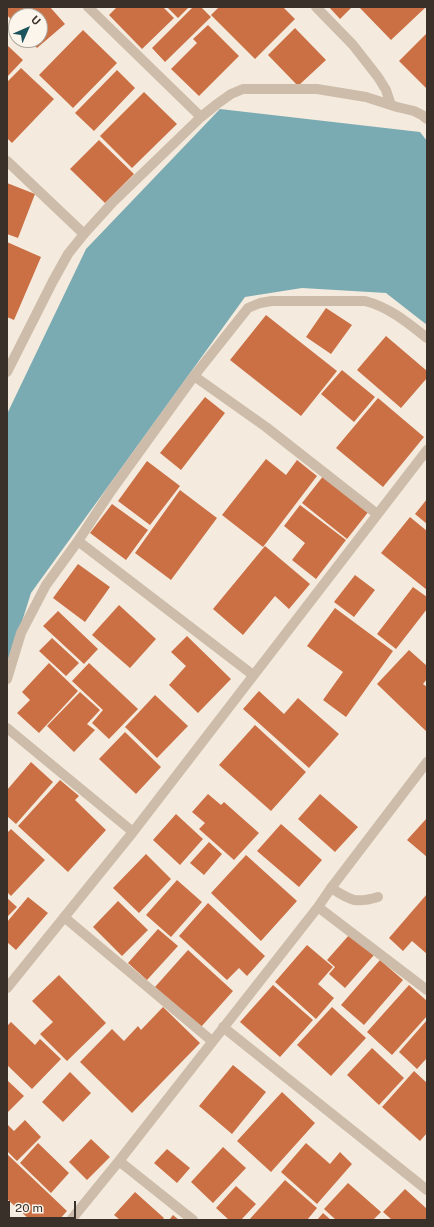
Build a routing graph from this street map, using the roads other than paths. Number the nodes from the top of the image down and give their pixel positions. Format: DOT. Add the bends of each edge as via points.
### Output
graph roads {
  1 [pos="88,7"];
  2 [pos="316,7"];
  3 [pos="391,105"];
  4 [pos="201,117"];
  5 [pos="427,119"];
  6 [pos="7,161"];
  7 [pos="84,234"];
  8 [pos="427,338"];
  9 [pos="7,372"];
  10 [pos="194,376"];
  11 [pos="427,450"];
  12 [pos="377,514"];
  13 [pos="78,541"];
  14 [pos="253,675"];
  15 [pos="7,679"];
  16 [pos="7,728"];
  17 [pos="427,762"];
  18 [pos="132,832"];
  19 [pos="331,888"];
  20 [pos="378,897"];
  21 [pos="318,907"];
  22 [pos="64,917"];
  23 [pos="7,988"];
  24 [pos="427,990"];
  25 [pos="223,1027"];
  26 [pos="212,1041"];
  27 [pos="119,1161"];
  28 [pos="427,1190"];
  29 [pos="71,1220"];
  30 [pos="193,1220"];
  1 -- 4 [label="street"];
  2 -- 3 [label="street" via="353,45 378,77"];
  3 -- 4 [label="street" via="366,97 318,89 243,89 231,94"];
  3 -- 5 [label="street" via="418,112"];
  4 -- 7 [label="street" via="113,202"];
  6 -- 7 [label="street"];
  7 -- 9 [label="street" via="68,254"];
  8 -- 10 [label="street" via="401,318 374,303 365,301 265,302 248,308"];
  10 -- 12 [label="street" via="266,426"];
  10 -- 13 [label="street" via="111,490"];
  11 -- 12 [label="street"];
  12 -- 14 [label="street"];
  13 -- 14 [label="street"];
  13 -- 15 [label="street" via="46,585 21,633"];
  14 -- 18 [label="street"];
  16 -- 18 [label="street"];
  17 -- 19 [label="street"];
  18 -- 22 [label="street"];
  19 -- 20 [label="street" via="353,901 367,901"];
  19 -- 21 [label="street"];
  21 -- 24 [label="street"];
  21 -- 25 [label="street"];
  22 -- 23 [label="street"];
  22 -- 26 [label="street"];
  25 -- 26 [label="street"];
  25 -- 28 [label="street"];
  26 -- 27 [label="street"];
  27 -- 29 [label="street"];
  27 -- 30 [label="street"];
}
